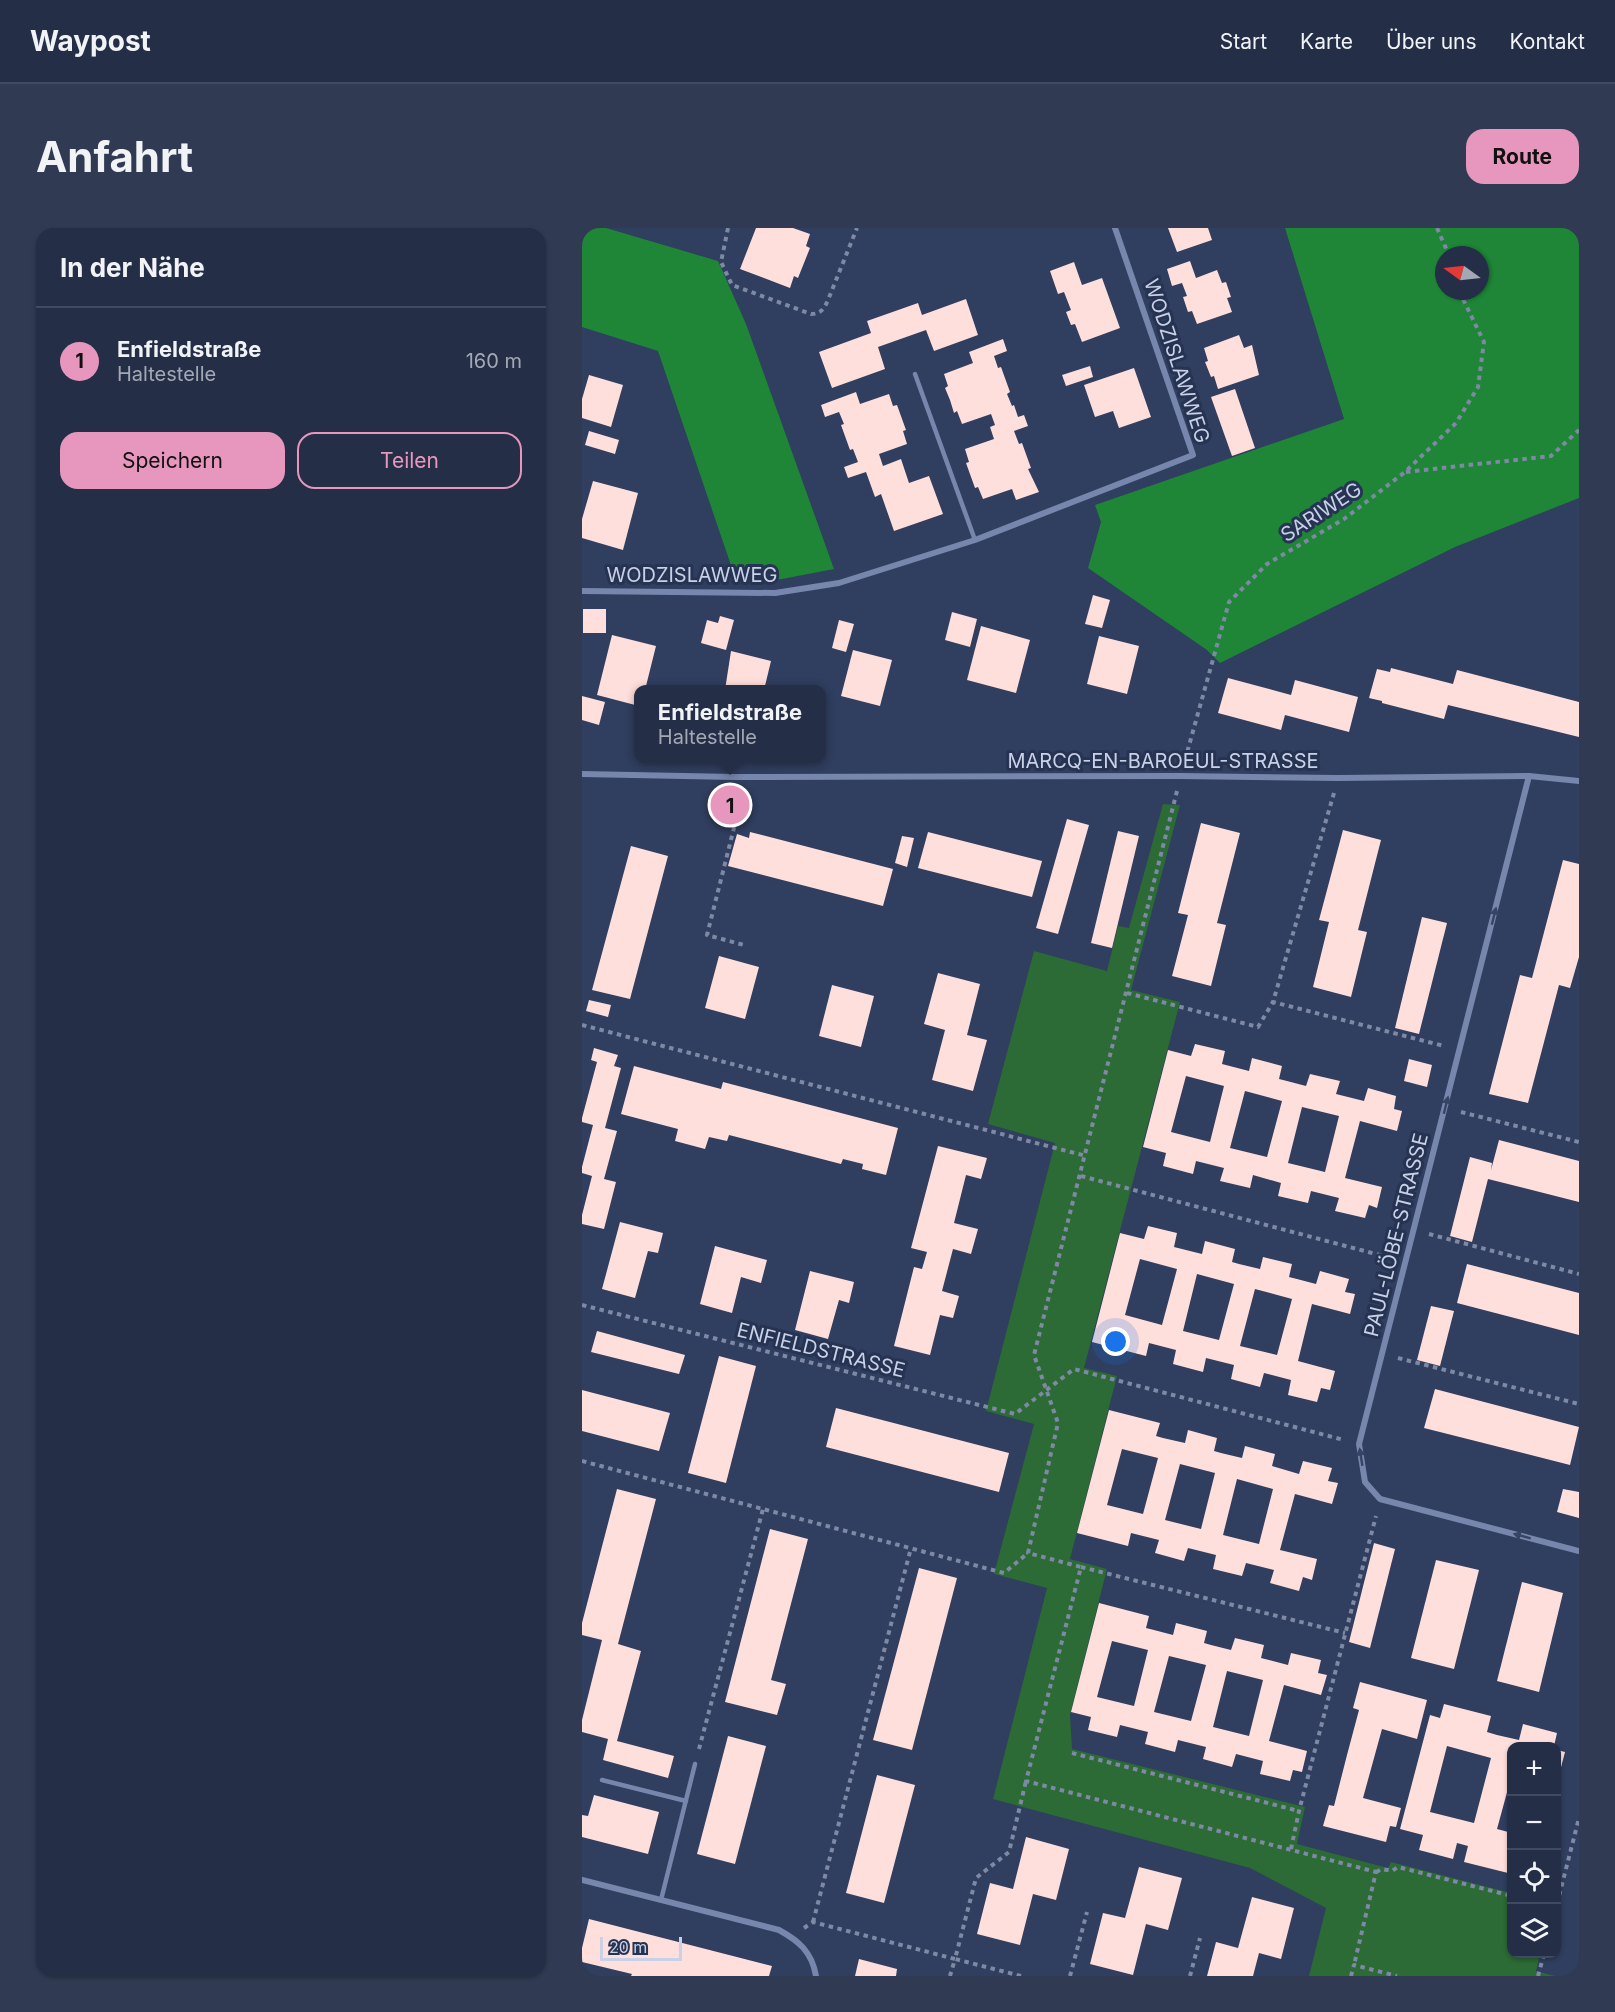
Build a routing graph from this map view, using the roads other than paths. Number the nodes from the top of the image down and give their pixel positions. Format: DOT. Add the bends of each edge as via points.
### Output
graph roads {
  1 [pos="1115,228"];
  2 [pos="915,374"];
  3 [pos="975,540"];
  4 [pos="582,591"];
  5 [pos="582,774"];
  6 [pos="1529,776"];
  7 [pos="1579,781"];
  8 [pos="1579,1551"];
  9 [pos="695,1764"];
  10 [pos="602,1780"];
  11 [pos="686,1801"];
  12 [pos="582,1880"];
  13 [pos="661,1900"];
  14 [pos="816,1976"];
  1 -- 3 [label="street, WODZISLAWWEG" via="1193,455"];
  2 -- 3 [label="lane"];
  3 -- 4 [label="street, WODZISLAWWEG" via="839,583 775,593"];
  5 -- 6 [label="street, MARCQ-EN-BAROEUL-STRASSE"];
  6 -- 7 [label="street, MARCQ-EN-BAROEUL-STRASSE"];
  8 -- 6 [label="street, PAUL-LÖBE-STRASSE, one-way" via="1380,1499 1365,1482 1359,1444"];
  9 -- 11 [label="lane"];
  10 -- 11 [label="lane"];
  11 -- 13 [label="lane"];
  12 -- 13 [label="street"];
  13 -- 14 [label="street" via="765,1925 791,1936 804,1946"];
}
